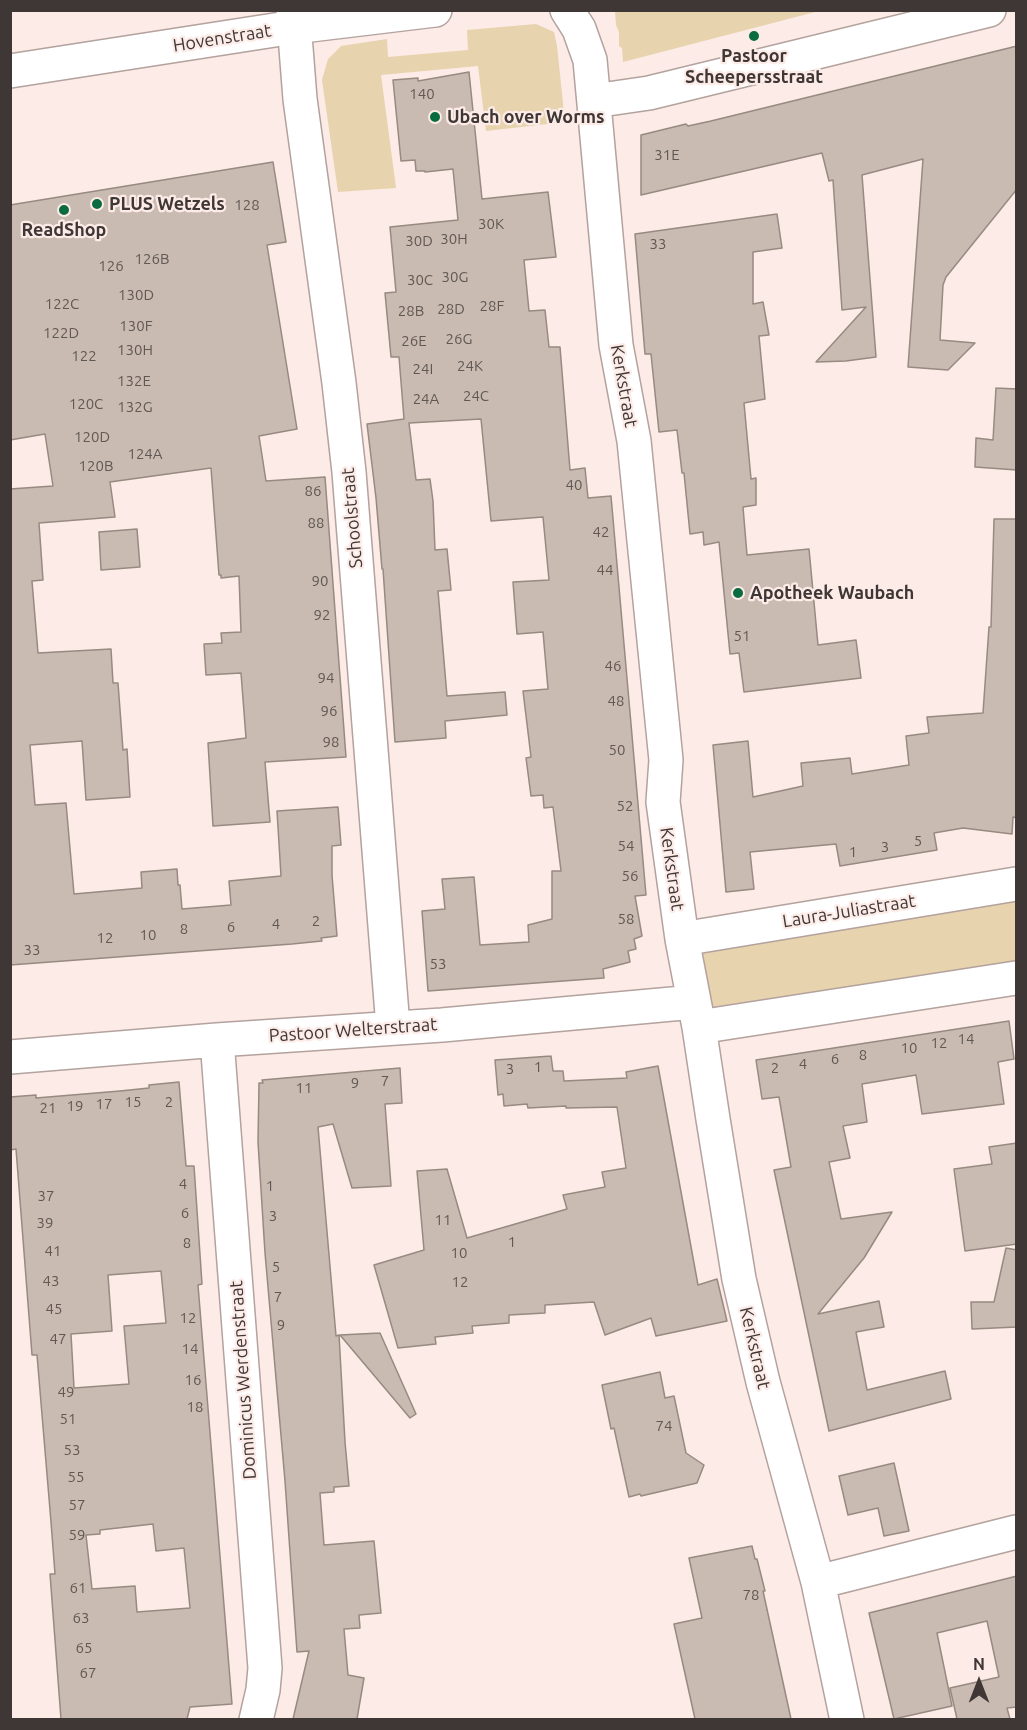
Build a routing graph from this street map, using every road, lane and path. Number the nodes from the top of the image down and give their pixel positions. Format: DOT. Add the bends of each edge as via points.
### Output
graph roads {
  1 [pos="435,10"];
  2 [pos="567,10"];
  3 [pos="989,10"];
  4 [pos="293,19"];
  5 [pos="10,71"];
  6 [pos="594,101"];
  7 [pos="1017,884"];
  8 [pos="682,939"];
  9 [pos="1017,978"];
  10 [pos="697,1014"];
  11 [pos="393,1027"];
  12 [pos="217,1040"];
  13 [pos="10,1057"];
  14 [pos="1017,1532"];
  15 [pos="818,1582"];
  16 [pos="256,1719"];
  17 [pos="848,1719"];
  1 -- 4 [label="street, Hovenstraat"];
  2 -- 6 [label="street, Kerkstraat" via="590,60"];
  3 -- 6 [label="street" via="649,93"];
  4 -- 5 [label="street, Hovenstraat"];
  4 -- 11 [label="street, Schoolstraat" via="349,472"];
  6 -- 8 [label="street, Kerkstraat" via="616,345 634,441 666,760 663,802"];
  7 -- 8 [label="street, Laura-Juliastraat"];
  8 -- 10 [label="street, Kerkstraat"];
  9 -- 10 [label="street"];
  10 -- 11 [label="street, Pastoor Welterstraat"];
  10 -- 15 [label="street, Kerkstraat" via="739,1279"];
  11 -- 12 [label="street, Pastoor Welterstraat"];
  12 -- 13 [label="street, Pastoor Welterstraat"];
  12 -- 16 [label="street, Dominicus Werdenstraat" via="266,1668"];
  14 -- 15 [label="street"];
  15 -- 17 [label="street, Kerkstraat"];
}
